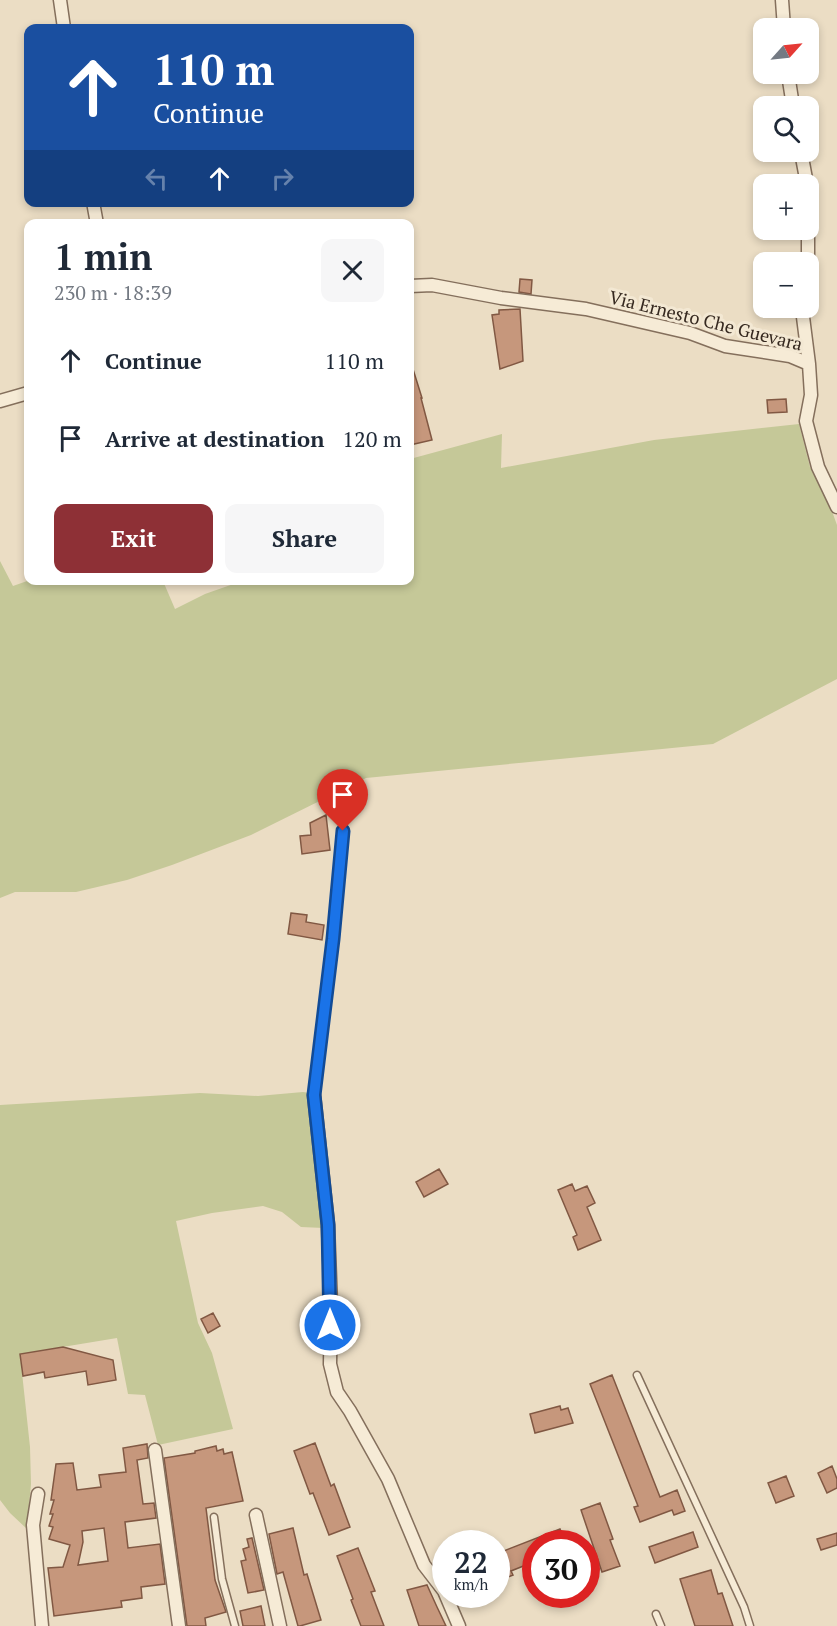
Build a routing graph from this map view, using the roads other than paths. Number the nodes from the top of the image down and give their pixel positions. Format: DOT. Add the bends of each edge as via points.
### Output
graph roads {
  1 [pos="60,0"];
  2 [pos="782,0"];
  3 [pos="783,18"];
  4 [pos="63,24"];
  5 [pos="414,286"];
  6 [pos="802,318"];
  7 [pos="809,364"];
  8 [pos="24,394"];
  9 [pos="0,401"];
  10 [pos="837,507"];
  11 [pos="343,831"];
  12 [pos="314,1095"];
  13 [pos="637,1375"];
  14 [pos="155,1449"];
  15 [pos="38,1494"];
  16 [pos="256,1515"];
  17 [pos="214,1517"];
  18 [pos="656,1614"];
  19 [pos="42,1626"];
  20 [pos="179,1626"];
  21 [pos="235,1626"];
  22 [pos="280,1626"];
  23 [pos="459,1626"];
  24 [pos="661,1626"];
  25 [pos="750,1626"];
  1 -- 4 [label="street"];
  2 -- 3 [label="street"];
  5 -- 7 [label="street, Via Ernesto Che Guevara" via="432,285 586,309 690,333 725,346 790,356"];
  6 -- 7 [label="street"];
  7 -- 10 [label="street, Via Ernesto Che Guevara" via="812,382 806,421 818,467"];
  8 -- 9 [label="street"];
  11 -- 12 [label="lane"];
  12 -- 23 [label="street" via="328,1225 330,1364 338,1392 388,1479 424,1566 444,1592"];
  13 -- 25 [label="lane"];
  14 -- 20 [label="street"];
  15 -- 19 [label="street" via="33,1525"];
  16 -- 22 [label="street"];
  17 -- 21 [label="lane" via="222,1579"];
  18 -- 24 [label="lane"];
}
